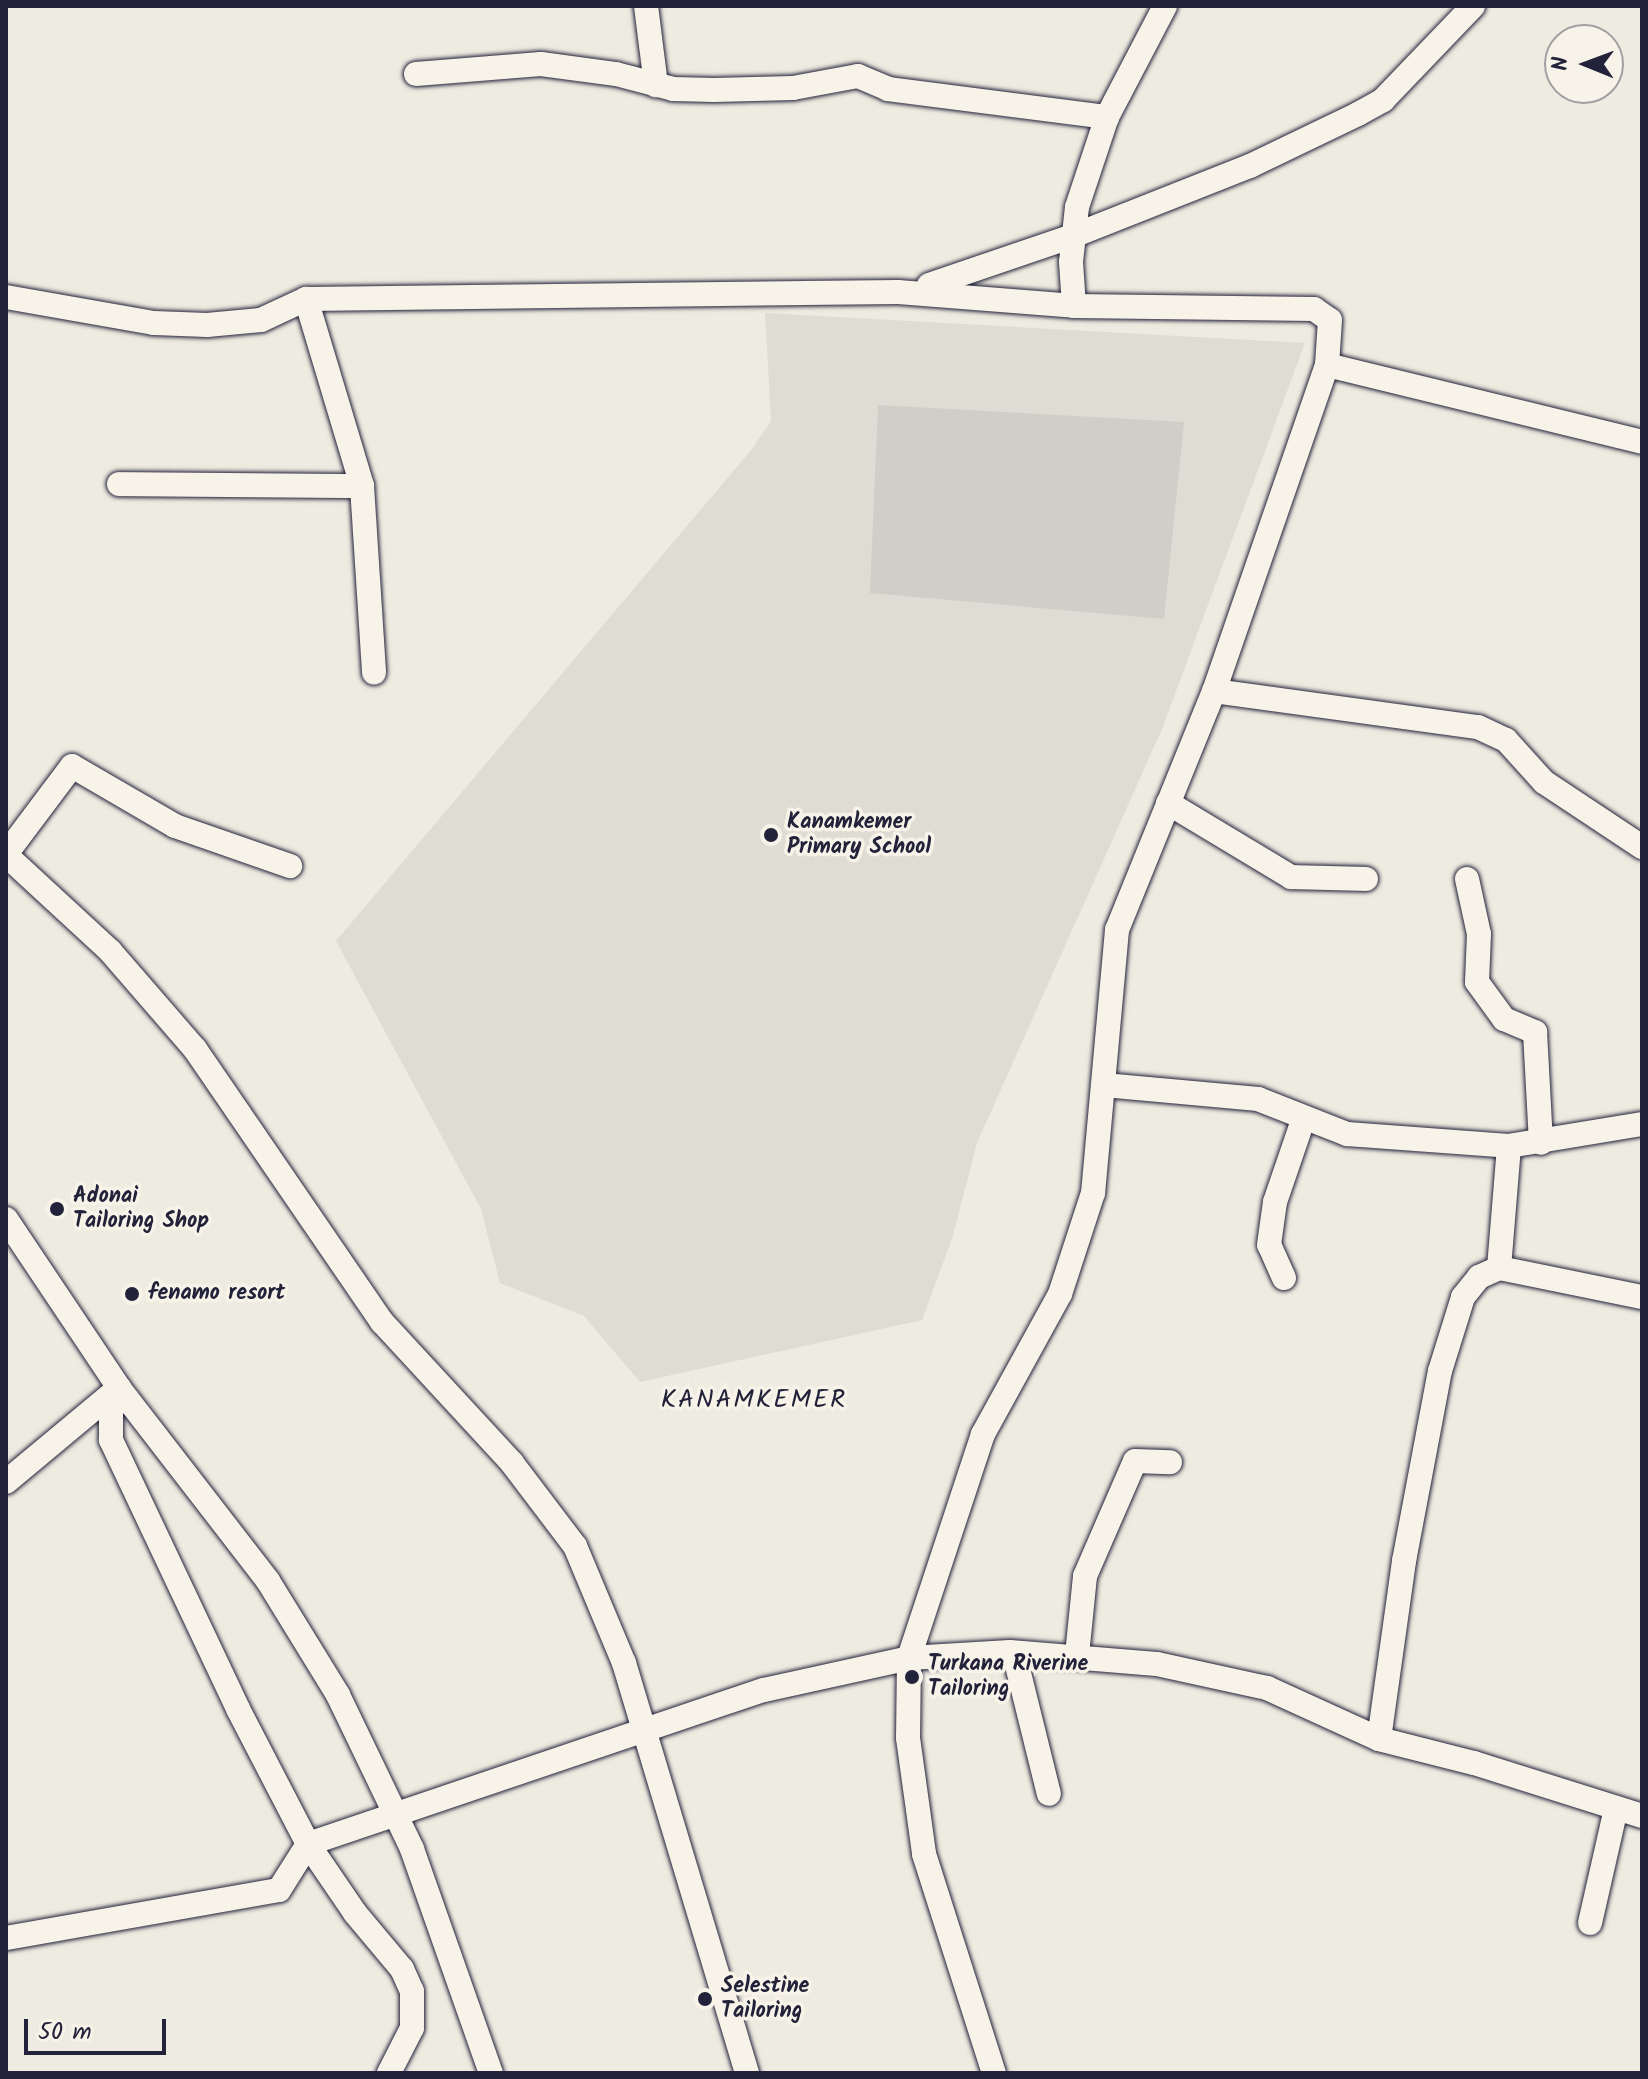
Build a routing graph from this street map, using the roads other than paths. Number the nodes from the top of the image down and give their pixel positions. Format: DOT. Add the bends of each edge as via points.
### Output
graph roads {
  1 [pos="646,6"];
  2 [pos="1165,6"];
  3 [pos="1473,6"];
  4 [pos="416,74"];
  5 [pos="656,85"];
  6 [pos="1107,117"];
  7 [pos="1073,236"];
  8 [pos="898,292"];
  9 [pos="6,297"];
  10 [pos="306,299"];
  11 [pos="1074,306"];
  12 [pos="1327,365"];
  13 [pos="1642,442"];
  14 [pos="119,484"];
  15 [pos="362,486"];
  16 [pos="374,673"];
  17 [pos="1214,691"];
  18 [pos="1168,803"];
  19 [pos="1642,847"];
  20 [pos="6,855"];
  21 [pos="290,866"];
  22 [pos="1366,879"];
  23 [pos="1467,879"];
  24 [pos="1104,1085"];
  25 [pos="1303,1120"];
  26 [pos="1642,1124"];
  27 [pos="1541,1143"];
  28 [pos="1509,1146"];
  29 [pos="6,1219"];
  30 [pos="13,1248"];
  31 [pos="1499,1268"];
  32 [pos="1284,1278"];
  33 [pos="1642,1297"];
  34 [pos="119,1388"];
  35 [pos="1170,1462"];
  36 [pos="6,1482"];
  37 [pos="1014,1653"];
  38 [pos="1077,1655"];
  39 [pos="909,1658"];
  40 [pos="645,1729"];
  41 [pos="1379,1739"];
  42 [pos="1049,1794"];
  43 [pos="1616,1809"];
  44 [pos="397,1815"];
  45 [pos="1642,1816"];
  46 [pos="308,1844"];
  47 [pos="1590,1923"];
  48 [pos="6,1938"];
  49 [pos="389,2073"];
  50 [pos="491,2073"];
  51 [pos="747,2073"];
  52 [pos="994,2073"];
  1 -- 5 [label="street"];
  2 -- 6 [label="street"];
  3 -- 7 [label="street" via="1383,100 1250,166"];
  4 -- 5 [label="street" via="541,64"];
  5 -- 6 [label="street" via="793,88 858,76 888,89"];
  6 -- 7 [label="street"];
  7 -- 8 [label="street" via="962,278"];
  7 -- 11 [label="street"];
  8 -- 10 [label="street"];
  8 -- 11 [label="street"];
  9 -- 10 [label="street" via="154,323 207,325 261,320"];
  10 -- 15 [label="street"];
  11 -- 12 [label="street" via="1314,309 1327,315 1333,330"];
  12 -- 13 [label="street"];
  12 -- 17 [label="street"];
  14 -- 15 [label="street"];
  15 -- 16 [label="street"];
  17 -- 18 [label="street"];
  17 -- 19 [label="street" via="1478,727 1506,740 1544,782"];
  18 -- 22 [label="street" via="1291,877"];
  18 -- 24 [label="street" via="1117,930"];
  20 -- 21 [label="street" via="72,766 175,826"];
  20 -- 40 [label="street" via="110,951 164,1012 382,1322 556,1517 608,1617"];
  23 -- 27 [label="street" via="1479,934 1477,982 1504,1019 1535,1032"];
  24 -- 25 [label="street" via="1258,1099"];
  24 -- 39 [label="street" via="1093,1193 1060,1294 983,1434"];
  25 -- 28 [label="street" via="1347,1134"];
  25 -- 32 [label="street" via="1275,1202 1269,1245"];
  26 -- 27 [label="street"];
  27 -- 28 [label="street"];
  28 -- 31 [label="street"];
  29 -- 30 [label="street"];
  30 -- 34 [label="street"];
  31 -- 33 [label="street"];
  31 -- 41 [label="street" via="1479,1277 1463,1297 1440,1371 1404,1561"];
  34 -- 36 [label="street"];
  34 -- 44 [label="street" via="285,1607 338,1695"];
  34 -- 46 [label="street" via="111,1412 111,1440"];
  35 -- 38 [label="street" via="1135,1461 1085,1576"];
  37 -- 38 [label="street"];
  37 -- 39 [label="street"];
  37 -- 42 [label="street"];
  38 -- 41 [label="street" via="1157,1664 1267,1688"];
  39 -- 40 [label="street" via="826,1673"];
  39 -- 52 [label="street" via="908,1738 924,1854"];
  40 -- 44 [label="street"];
  40 -- 51 [label="street"];
  41 -- 43 [label="street"];
  43 -- 45 [label="street"];
  43 -- 47 [label="street"];
  44 -- 46 [label="street"];
  44 -- 50 [label="street"];
  46 -- 48 [label="street" via="279,1890"];
  46 -- 49 [label="street" via="402,1969 412,1991 412,2028"];
}
